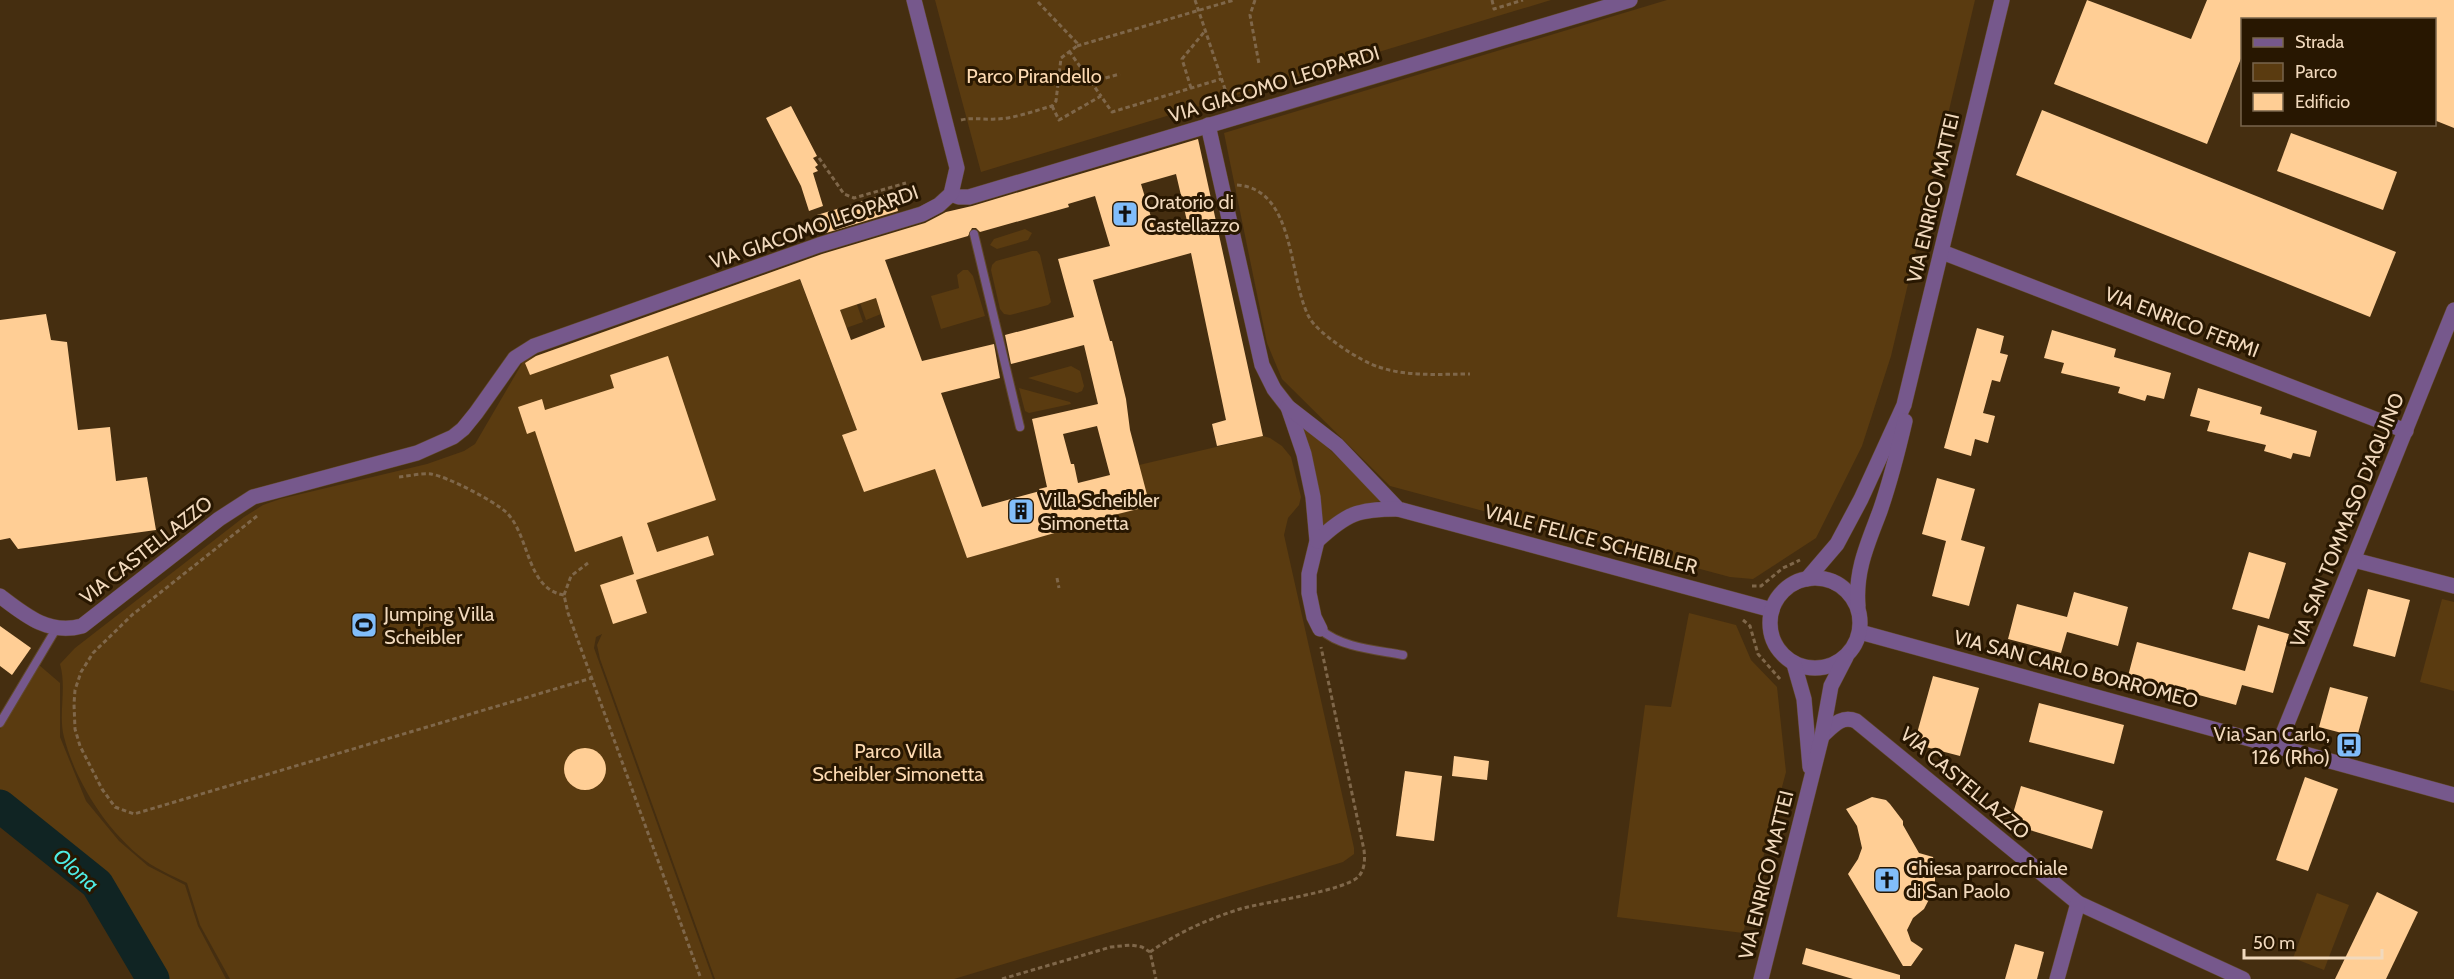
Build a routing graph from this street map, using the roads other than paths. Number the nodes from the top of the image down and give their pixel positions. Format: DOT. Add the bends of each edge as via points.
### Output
graph roads {
  1 [pos="914,0"];
  2 [pos="1630,0"];
  3 [pos="2002,0"];
  4 [pos="1208,125"];
  5 [pos="960,199"];
  6 [pos="974,234"];
  7 [pos="1942,252"];
  8 [pos="2454,310"];
  9 [pos="1904,405"];
  10 [pos="1288,407"];
  11 [pos="1020,427"];
  12 [pos="2406,431"];
  13 [pos="254,497"];
  14 [pos="1398,509"];
  15 [pos="1317,541"];
  16 [pos="2354,560"];
  17 [pos="1807,579"];
  18 [pos="2454,586"];
  19 [pos="0,596"];
  20 [pos="1858,609"];
  21 [pos="1772,610"];
  22 [pos="56,629"];
  23 [pos="1320,629"];
  24 [pos="1860,632"];
  25 [pos="1403,655"];
  26 [pos="1846,657"];
  27 [pos="1794,664"];
  28 [pos="0,723"];
  29 [pos="1822,736"];
  30 [pos="2278,746"];
  31 [pos="1811,780"];
  32 [pos="2454,795"];
  33 [pos="2078,903"];
  34 [pos="1761,979"];
  35 [pos="2057,979"];
  36 [pos="2243,979"];
  1 -- 5 [label="street" via="955,157"];
  2 -- 4 [label="street, VIA GIACOMO LEOPARDI"];
  3 -- 7 [label="street, VIA ENRICO MATTEI"];
  4 -- 5 [label="street, VIA GIACOMO LEOPARDI"];
  4 -- 10 [label="street" via="1262,365"];
  5 -- 13 [label="street, VIA GIACOMO LEOPARDI" via="534,346 514,358 463,429 438,445"];
  6 -- 11 [label="lane"];
  7 -- 9 [label="street, VIA ENRICO MATTEI"];
  7 -- 12 [label="street, VIA ENRICO FERMI"];
  8 -- 12 [label="street, VIA SAN TOMMASO D'AQUINO"];
  9 -- 17 [label="street, VIA ENRICO MATTEI" via="1861,500 1836,544"];
  9 -- 20 [label="street, VIA ENRICO MATTEI" via="1899,446 1861,560"];
  10 -- 14 [label="street" via="1337,445"];
  10 -- 15 [label="street" via="1304,454"];
  12 -- 16 [label="street, VIA SAN TOMMASO D'AQUINO"];
  13 -- 22 [label="street, VIA CASTELLAZZO" via="219,519 91,622"];
  14 -- 15 [label="street, VIALE FELICE SCHEIBLER" via="1367,509 1349,516"];
  14 -- 21 [label="street, VIALE FELICE SCHEIBLER"];
  15 -- 23 [label="street" via="1309,592"];
  16 -- 18 [label="street"];
  16 -- 30 [label="street, VIA SAN TOMMASO D'AQUINO"];
  17 -- 20 [label="street" via="1819,578 1841,586"];
  17 -- 21 [label="street" via="1785,589"];
  19 -- 22 [label="street" via="32,619"];
  20 -- 24 [label="street"];
  21 -- 27 [label="street" via="1773,640"];
  22 -- 28 [label="lane"];
  23 -- 25 [label="lane" via="1328,636 1355,645"];
  24 -- 26 [label="street"];
  24 -- 30 [label="street, VIA SAN CARLO BORROMEO"];
  26 -- 27 [label="street" via="1822,668"];
  26 -- 29 [label="street, VIA ENRICO MATTEI" via="1832,686"];
  27 -- 31 [label="street, VIA ENRICO MATTEI" via="1804,699"];
  29 -- 31 [label="street, VIA ENRICO MATTEI"];
  29 -- 33 [label="street, VIA CASTELLAZZO" via="1839,721 1857,721"];
  30 -- 32 [label="street, VIA SAN CARLO BORROMEO"];
  31 -- 34 [label="street, VIA ENRICO MATTEI"];
  33 -- 35 [label="street"];
  33 -- 36 [label="street, VIA CASTELLAZZO"];
}
